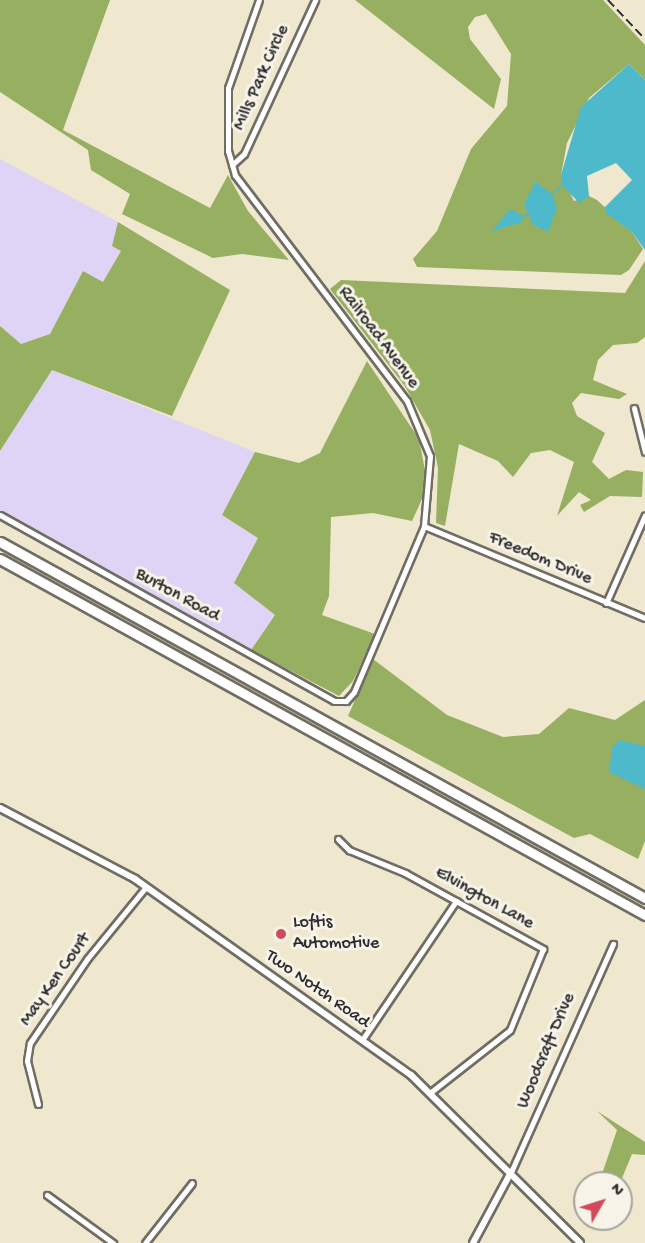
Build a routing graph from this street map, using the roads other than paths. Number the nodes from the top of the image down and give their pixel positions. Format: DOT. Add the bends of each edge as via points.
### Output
graph roads {
  1 [pos="259,0"];
  2 [pos="315,0"];
  3 [pos="232,165"];
  4 [pos="634,408"];
  5 [pos="645,452"];
  6 [pos="0,515"];
  7 [pos="645,515"];
  8 [pos="424,526"];
  9 [pos="0,542"];
  10 [pos="0,559"];
  11 [pos="606,603"];
  12 [pos="645,618"];
  13 [pos="339,702"];
  14 [pos="0,808"];
  15 [pos="338,839"];
  16 [pos="146,887"];
  17 [pos="645,898"];
  18 [pos="456,901"];
  19 [pos="645,915"];
  20 [pos="613,944"];
  21 [pos="362,1040"];
  22 [pos="431,1092"];
  23 [pos="38,1104"];
  24 [pos="511,1172"];
  25 [pos="192,1183"];
  26 [pos="47,1195"];
  27 [pos="113,1243"];
  28 [pos="145,1243"];
  29 [pos="473,1243"];
  30 [pos="580,1243"];
  1 -- 3 [label="street, Railroad Avenue" via="228,88"];
  2 -- 3 [label="street, Mills Park Circle" via="244,154"];
  3 -- 8 [label="street, Railroad Avenue" via="244,192 415,415 431,465"];
  4 -- 5 [label="street"];
  6 -- 13 [label="street, Burton Road"];
  7 -- 11 [label="street"];
  8 -- 11 [label="street, Freedom Drive"];
  8 -- 13 [label="street, Railroad Avenue" via="354,692"];
  9 -- 17 [label="highway"];
  10 -- 19 [label="highway"];
  11 -- 12 [label="street, Freedom Drive"];
  14 -- 16 [label="street, Two Notch Road"];
  15 -- 18 [label="street, Elvington Lane" via="349,850"];
  16 -- 21 [label="street, Two Notch Road"];
  16 -- 23 [label="street, May Ken Court" via="87,959 30,1043 27,1060"];
  18 -- 21 [label="street"];
  18 -- 22 [label="street, Elvington Lane" via="545,954 504,1038"];
  20 -- 24 [label="street, Woodcraft Drive"];
  21 -- 22 [label="street, Two Notch Road"];
  22 -- 24 [label="street, Two Notch Road"];
  24 -- 29 [label="street"];
  24 -- 30 [label="street, Two Notch Road"];
  25 -- 28 [label="street"];
  26 -- 27 [label="street"];
}
